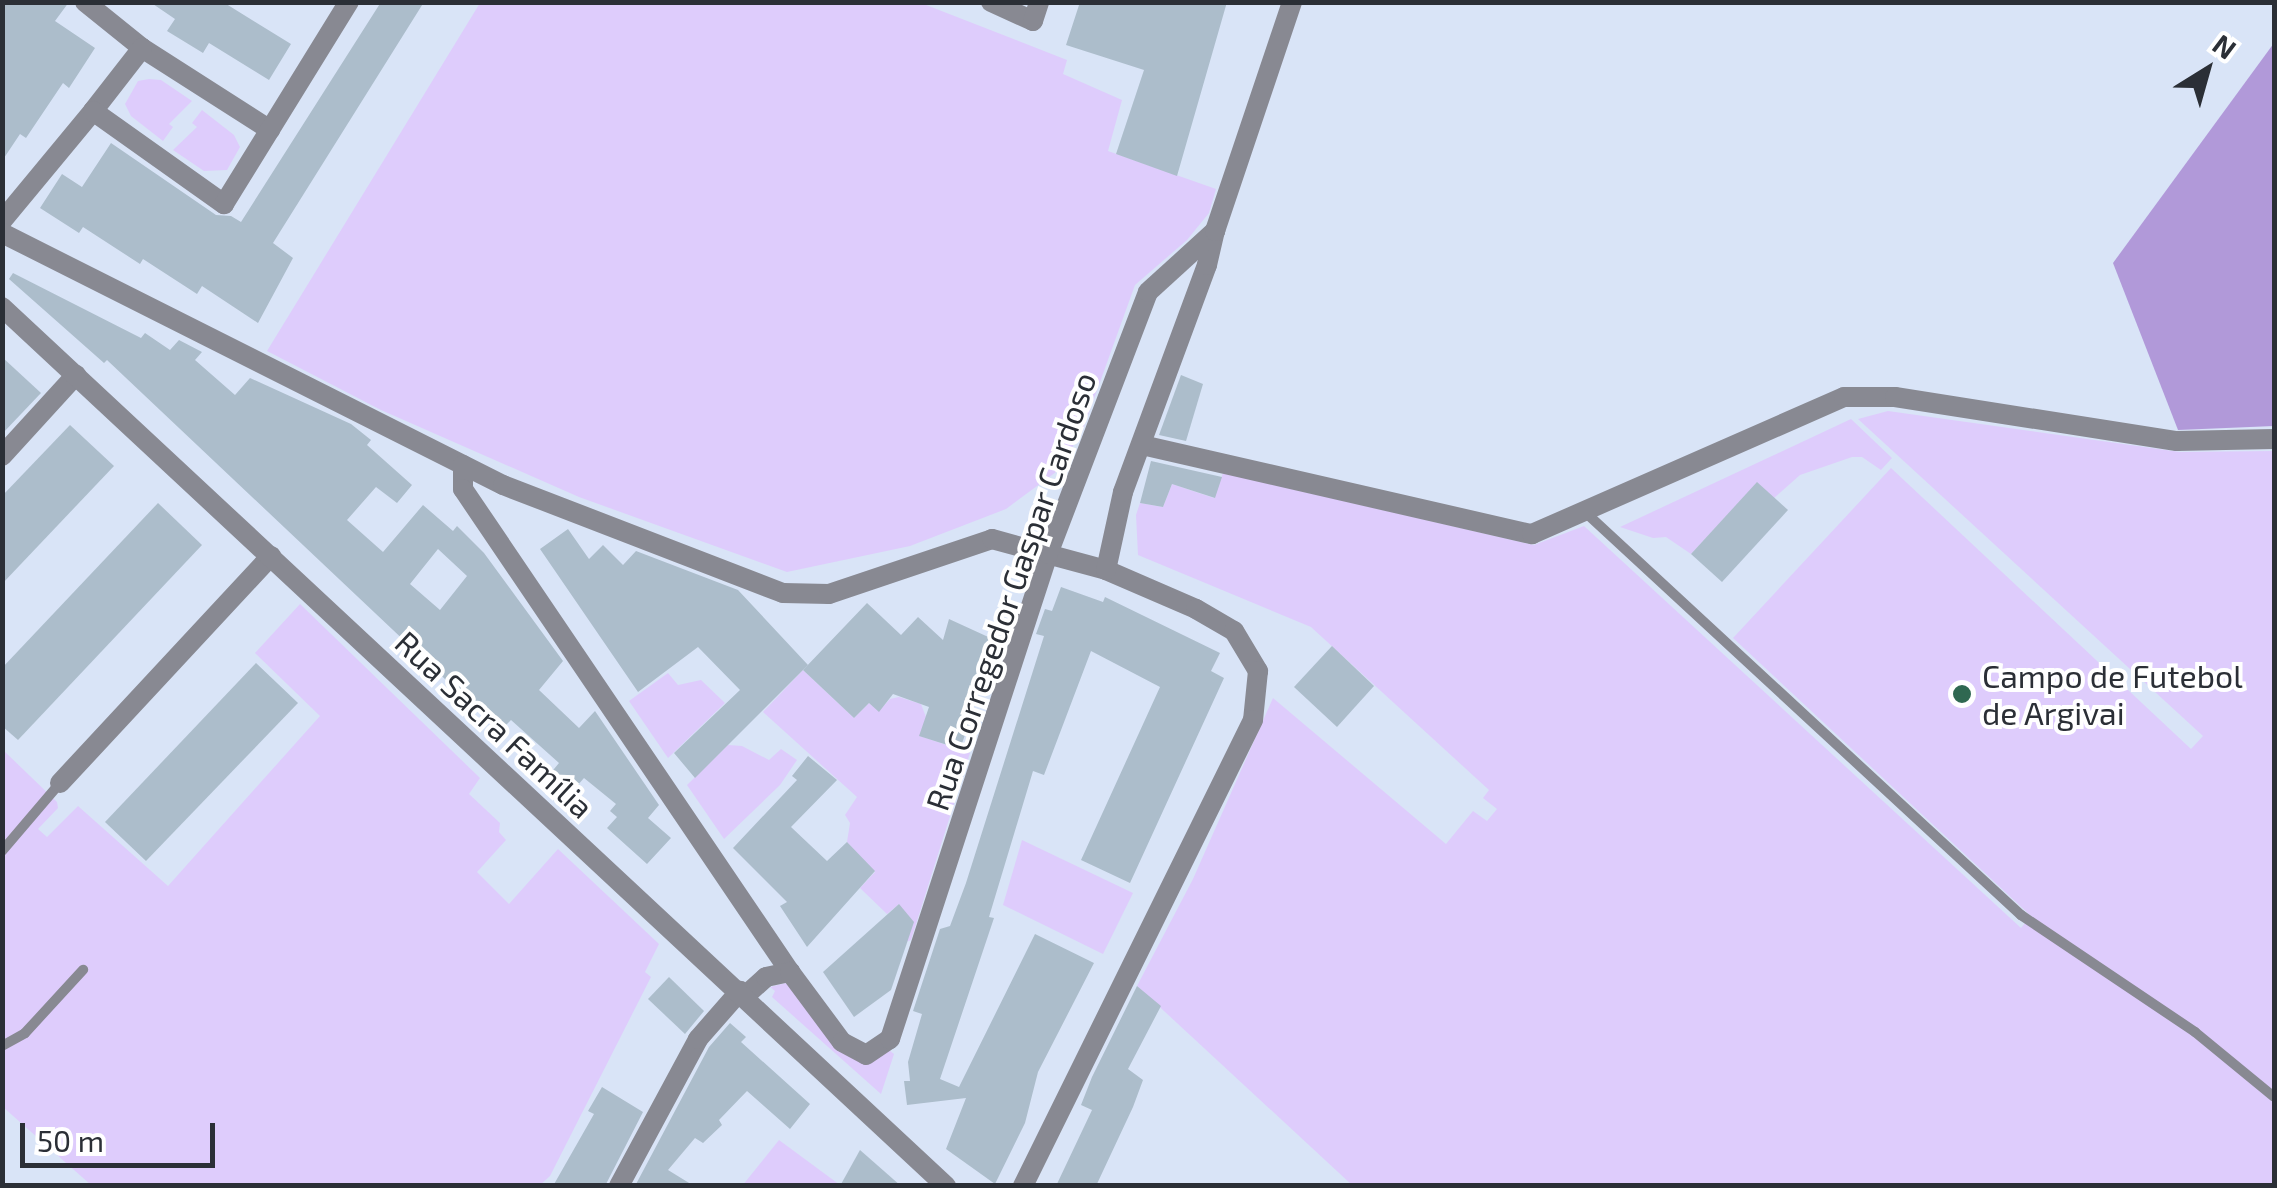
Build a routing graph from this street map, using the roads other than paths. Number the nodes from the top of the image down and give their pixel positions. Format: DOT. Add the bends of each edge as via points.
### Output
graph roads {
  1 [pos="85,2"];
  2 [pos="349,2"];
  3 [pos="991,2"];
  4 [pos="1039,2"];
  5 [pos="1292,2"];
  6 [pos="142,48"];
  7 [pos="93,111"];
  8 [pos="270,130"];
  9 [pos="2,222"];
  10 [pos="1215,232"];
  11 [pos="2,233"];
  12 [pos="2,307"];
  13 [pos="76,376"];
  14 [pos="2274,439"];
  15 [pos="1142,444"];
  16 [pos="2,456"];
  17 [pos="463,465"];
  18 [pos="1584,512"];
  19 [pos="1048,554"];
  20 [pos="271,556"];
  21 [pos="1106,570"];
  22 [pos="60,782"];
  23 [pos="2,851"];
  24 [pos="83,970"];
  25 [pos="790,972"];
  26 [pos="742,994"];
  27 [pos="2,1046"];
  28 [pos="2274,1098"];
  29 [pos="619,1186"];
  30 [pos="946,1186"];
  31 [pos="1023,1186"];
  1 -- 6 [label="street"];
  2 -- 8 [label="street"];
  3 -- 4 [label="street" via="1033,21"];
  5 -- 10 [label="street, Rua Corregedor Gaspar Cardoso"];
  6 -- 7 [label="street"];
  6 -- 8 [label="street"];
  7 -- 8 [label="street" via="224,204"];
  7 -- 9 [label="street"];
  10 -- 15 [label="street"];
  10 -- 19 [label="street, Rua Corregedor Gaspar Cardoso" via="1148,292"];
  11 -- 17 [label="street"];
  12 -- 13 [label="street, Rua Sacra Família"];
  13 -- 16 [label="street"];
  13 -- 20 [label="street, Rua Sacra Família"];
  14 -- 18 [label="street" via="2177,442 1895,397 1844,397"];
  15 -- 18 [label="street" via="1532,534"];
  15 -- 21 [label="street" via="1123,492"];
  17 -- 19 [label="street" via="783,593 829,594 992,539"];
  17 -- 25 [label="street" via="464,489"];
  18 -- 28 [label="lane" via="2021,915 2195,1032"];
  19 -- 21 [label="street"];
  19 -- 25 [label="street, Rua Corregedor Gaspar Cardoso" via="890,1039 866,1055 842,1042"];
  20 -- 22 [label="street"];
  20 -- 26 [label="street, Rua Sacra Família"];
  21 -- 31 [label="street" via="1234,632 1258,671 1253,720"];
  22 -- 23 [label="lane"];
  24 -- 27 [label="lane" via="25,1033"];
  25 -- 26 [label="street" via="766,977"];
  26 -- 29 [label="street" via="698,1039"];
  26 -- 30 [label="street, Rua Sacra Família"];
}
